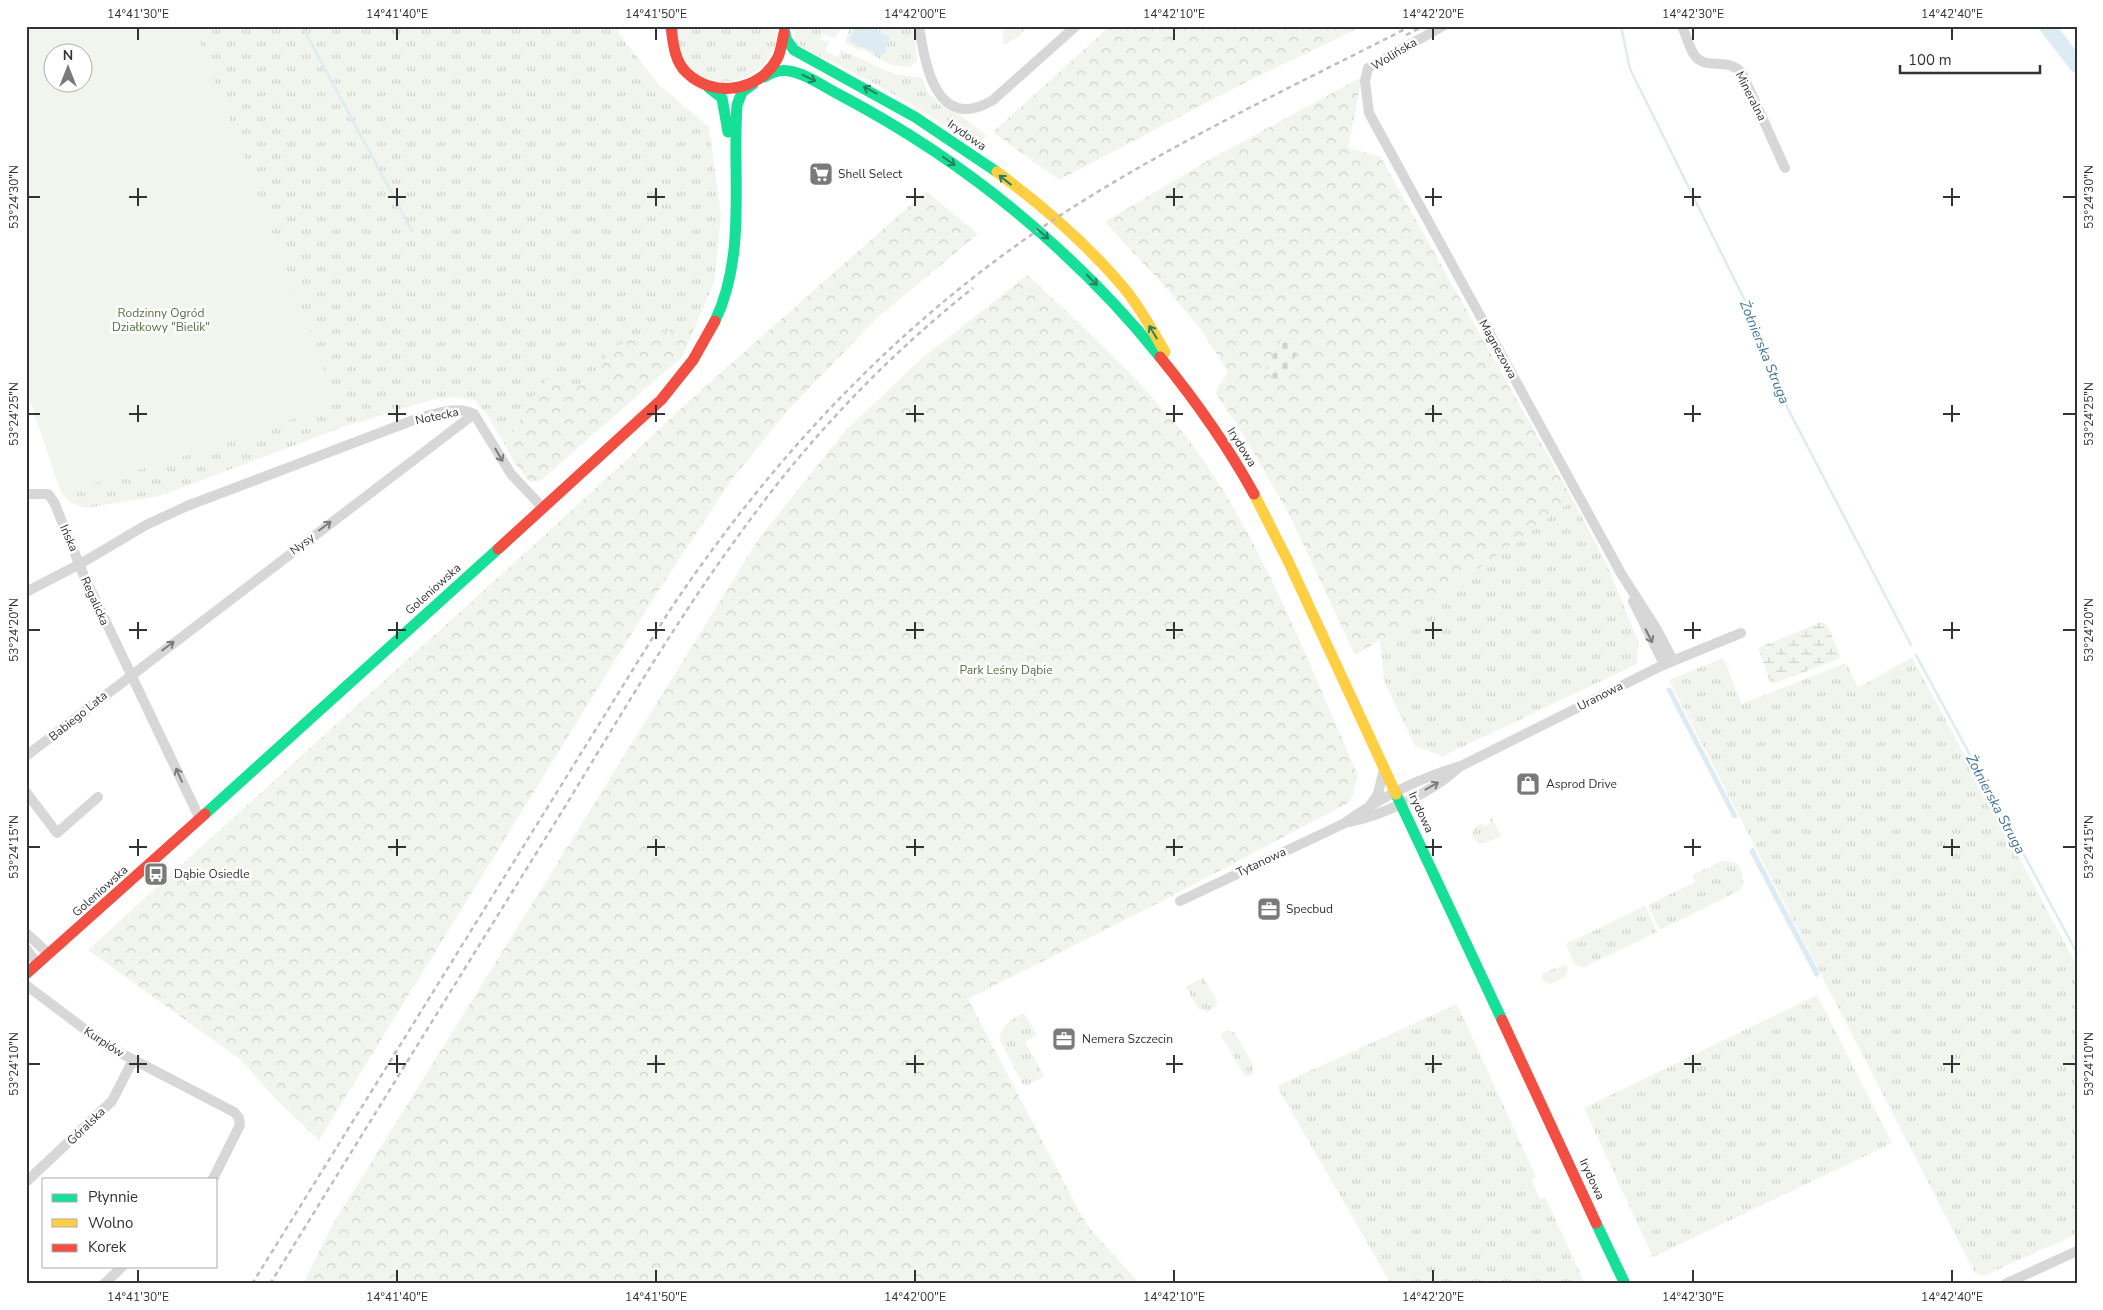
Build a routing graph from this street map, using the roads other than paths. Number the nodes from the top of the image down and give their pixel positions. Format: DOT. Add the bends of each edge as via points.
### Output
graph roads {
  1 [pos="671,26"];
  2 [pos="919,26"];
  3 [pos="1076,26"];
  4 [pos="1444,26"];
  5 [pos="1682,26"];
  6 [pos="784,27"];
  7 [pos="764,77"];
  8 [pos="752,84"];
  9 [pos="709,88"];
  10 [pos="1373,124"];
  11 [pos="1786,168"];
  12 [pos="735,186"];
  13 [pos="1186,389"];
  14 [pos="474,414"];
  15 [pos="263,479"];
  16 [pos="26,494"];
  17 [pos="543,508"];
  18 [pos="80,564"];
  19 [pos="26,592"];
  20 [pos="1741,633"];
  21 [pos="1669,662"];
  22 [pos="130,675"];
  23 [pos="26,756"];
  24 [pos="1384,765"];
  25 [pos="26,792"];
  26 [pos="1398,797"];
  27 [pos="98,798"];
  28 [pos="1367,807"];
  29 [pos="200,819"];
  30 [pos="1343,824"];
  31 [pos="1180,901"];
  32 [pos="26,933"];
  33 [pos="26,948"];
  34 [pos="49,954"];
  35 [pos="37,964"];
  36 [pos="26,974"];
  37 [pos="26,985"];
  38 [pos="133,1060"];
  39 [pos="214,1178"];
  40 [pos="26,1182"];
  41 [pos="2077,1251"];
  42 [pos="121,1268"];
  43 [pos="104,1284"];
  44 [pos="1625,1284"];
  45 [pos="2005,1284"];
  1 -- 9 [label="street" via="671,41 677,60 688,74"];
  2 -- 3 [label="street" via="935,90 954,105 969,108 985,105 997,98"];
  4 -- 10 [label="street, Wolińska" via="1368,68 1366,96"];
  5 -- 11 [label="street, Mineralna" via="1694,56 1707,64 1729,64 1742,73"];
  6 -- 7 [label="street" via="780,55"];
  13 -- 6 [label="street, Irydowa, one-way" via="1127,293 1072,236 977,159 925,123 794,50 786,39"];
  7 -- 8 [label="street"];
  7 -- 13 [label="street, Irydowa, one-way" via="780,69 793,71 857,103 946,158 1057,246 1114,303"];
  8 -- 9 [label="street" via="733,90"];
  8 -- 12 [label="street, Goleniowska" via="742,92 737,105"];
  9 -- 12 [label="street, Goleniowska" via="718,94 724,105"];
  10 -- 21 [label="street, Magnezowa" via="1622,575 1647,633"];
  12 -- 17 [label="street, Goleniowska" via="735,241 731,272 722,303 703,346 668,394"];
  13 -- 24 [label="street, Irydowa" via="1228,450 1258,502"];
  14 -- 15 [label="street, Notecka" via="464,410 450,411 419,418"];
  14 -- 17 [label="street, Notecka, one-way" via="511,474"];
  22 -- 14 [label="street, Nysy, one-way"];
  15 -- 18 [label="street, Regalicka" via="187,506 146,525"];
  16 -- 18 [label="street, Ińska" via="48,494"];
  17 -- 29 [label="street, Goleniowska"];
  18 -- 19 [label="street, Ińska"];
  18 -- 22 [label="street, Regalicka"];
  20 -- 21 [label="street, Uranowa"];
  21 -- 26 [label="street, Uranowa" via="1461,766 1450,776"];
  22 -- 23 [label="street, Babiego Lata"];
  29 -- 22 [label="street, Regalicka, one-way"];
  24 -- 26 [label="street, Irydowa"];
  24 -- 28 [label="street, Tytanowa" via="1378,794"];
  25 -- 27 [label="street" via="56,833"];
  26 -- 28 [label="street, Tytanowa"];
  26 -- 30 [label="street, Tytanowa" via="1366,818"];
  26 -- 44 [label="street, Irydowa"];
  28 -- 30 [label="street, Tytanowa"];
  29 -- 34 [label="street, Goleniowska"];
  30 -- 31 [label="street, Tytanowa"];
  32 -- 34 [label="street"];
  33 -- 35 [label="street"];
  34 -- 35 [label="street, Goleniowska"];
  35 -- 36 [label="street, Goleniowska"];
  37 -- 38 [label="street, Kurpiów" via="96,1039"];
  38 -- 39 [label="street, Kurpiów" via="226,1107 239,1118 240,1125"];
  38 -- 40 [label="street, Góralska" via="112,1101"];
  41 -- 45 [label="street"];
  42 -- 43 [label="street"];
}
